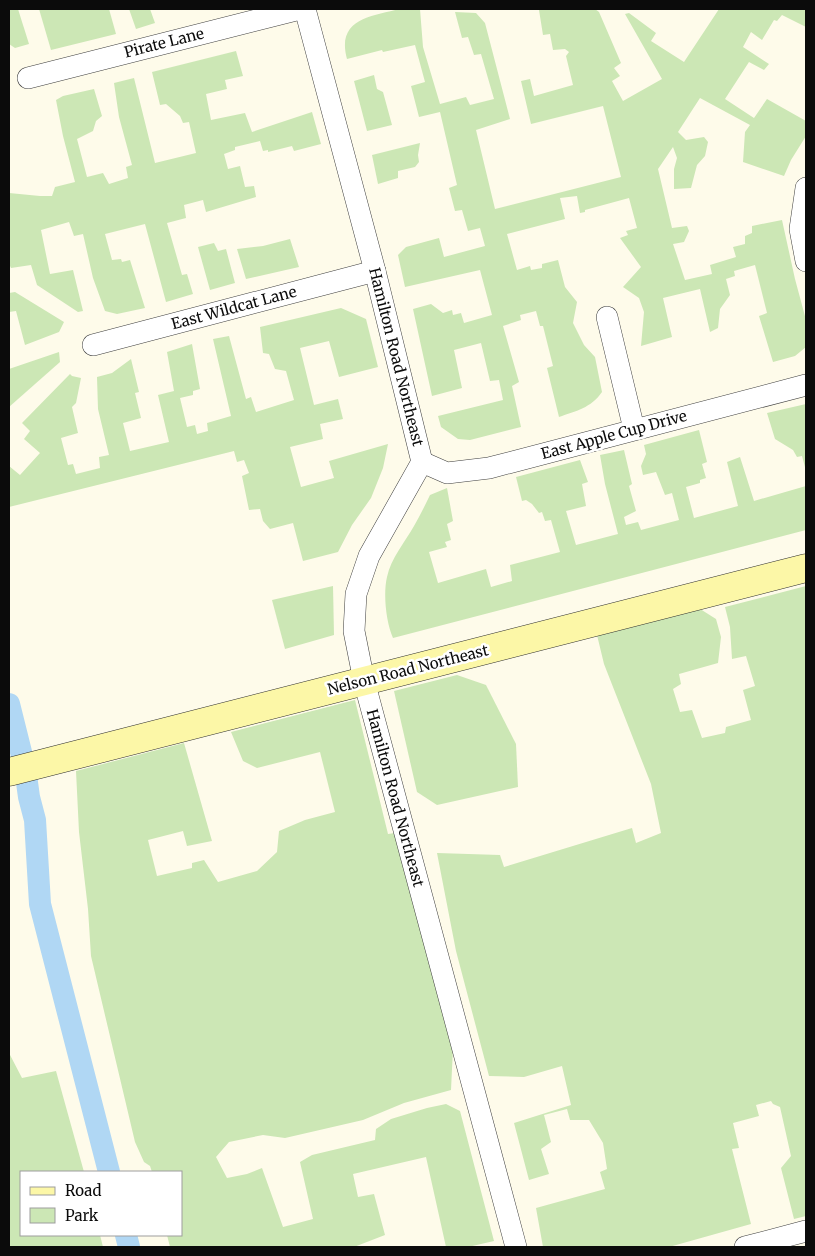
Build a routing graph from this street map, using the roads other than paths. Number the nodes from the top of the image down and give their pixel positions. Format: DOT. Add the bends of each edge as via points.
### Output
graph roads {
  1 [pos="300,9"];
  2 [pos="305,9"];
  3 [pos="28,78"];
  4 [pos="806,188"];
  5 [pos="806,261"];
  6 [pos="375,270"];
  7 [pos="607,318"];
  8 [pos="93,345"];
  9 [pos="806,385"];
  10 [pos="634,429"];
  11 [pos="422,462"];
  12 [pos="806,568"];
  13 [pos="364,681"];
  14 [pos="9,772"];
  15 [pos="806,1230"];
  16 [pos="516,1247"];
  17 [pos="745,1247"];
  1 -- 3 [label="street, Pirate Lane"];
  2 -- 6 [label="street, Hamilton Road Northeast"];
  4 -- 5 [label="street" via="800,229"];
  6 -- 8 [label="street, East Wildcat Lane"];
  6 -- 11 [label="street, Hamilton Road Northeast"];
  7 -- 10 [label="street"];
  9 -- 10 [label="street, East Apple Cup Drive"];
  10 -- 11 [label="street, East Apple Cup Drive" via="489,468 447,473"];
  11 -- 13 [label="street, Hamilton Road Northeast" via="370,556 356,594 354,631"];
  12 -- 13 [label="street, Nelson Road Northeast"];
  13 -- 14 [label="street, Nelson Road Northeast"];
  13 -- 16 [label="street, Hamilton Road Northeast"];
  15 -- 17 [label="street"];
}
